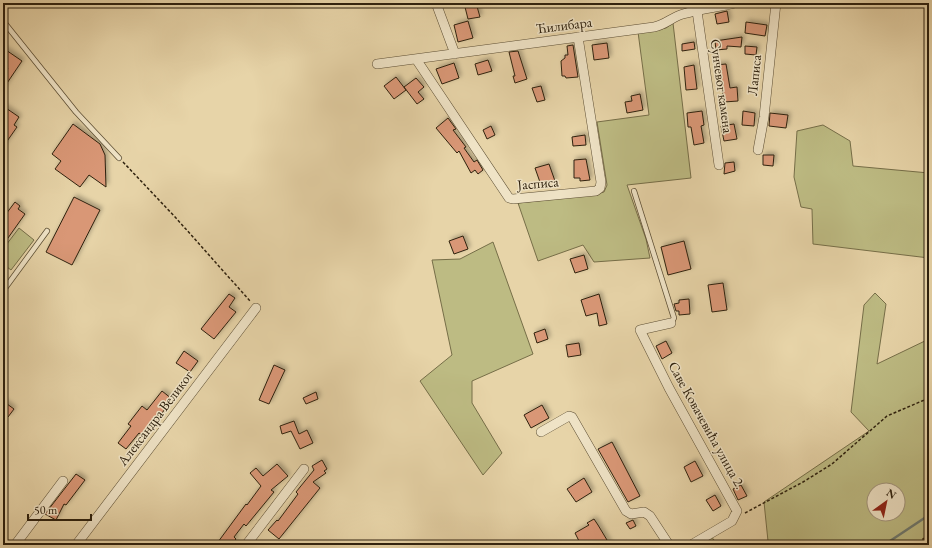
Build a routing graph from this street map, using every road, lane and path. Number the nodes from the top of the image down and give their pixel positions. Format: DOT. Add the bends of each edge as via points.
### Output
graph roads {
  1 [pos="436,3"];
  2 [pos="735,3"];
  3 [pos="776,3"];
  4 [pos="698,7"];
  5 [pos="3,21"];
  6 [pos="578,37"];
  7 [pos="455,54"];
  8 [pos="416,59"];
  9 [pos="376,64"];
  10 [pos="758,150"];
  11 [pos="119,158"];
  12 [pos="719,165"];
  13 [pos="634,191"];
  14 [pos="47,231"];
  15 [pos="3,291"];
  16 [pos="256,308"];
  17 [pos="671,323"];
  18 [pos="929,398"];
  19 [pos="541,432"];
  20 [pos="304,469"];
  21 [pos="63,481"];
  22 [pos="732,521"];
  23 [pos="929,535"];
  24 [pos="15,545"];
  25 [pos="76,545"];
  26 [pos="246,545"];
  27 [pos="669,545"];
  28 [pos="691,545"];
  29 [pos="914,545"];
  1 -- 7 [label="street"];
  2 -- 4 [label="street, Ћилибара"];
  3 -- 10 [label="street, Лаписа"];
  4 -- 6 [label="street, Ћилибара" via="659,26"];
  4 -- 12 [label="street, Сунчевог камена"];
  5 -- 11 [label="lane" via="76,112"];
  6 -- 7 [label="street, Ћилибара"];
  6 -- 8 [label="street, Јасписа" via="601,182 596,192 509,198"];
  7 -- 8 [label="street, Ћилибара"];
  8 -- 9 [label="street"];
  11 -- 16 [label="path"];
  13 -- 17 [label="lane" via="674,318"];
  14 -- 15 [label="lane"];
  16 -- 25 [label="street, Александра Великог"];
  17 -- 22 [label="street, Саве Ковачевића улица 2." via="640,330 669,388 735,505 737,511"];
  18 -- 22 [label="path" via="887,416 832,464"];
  19 -- 27 [label="street" via="569,416 572,417 626,511 631,514 644,512 650,516"];
  20 -- 26 [label="street"];
  21 -- 24 [label="street"];
  22 -- 28 [label="street"];
  23 -- 29 [label="path"];
}
